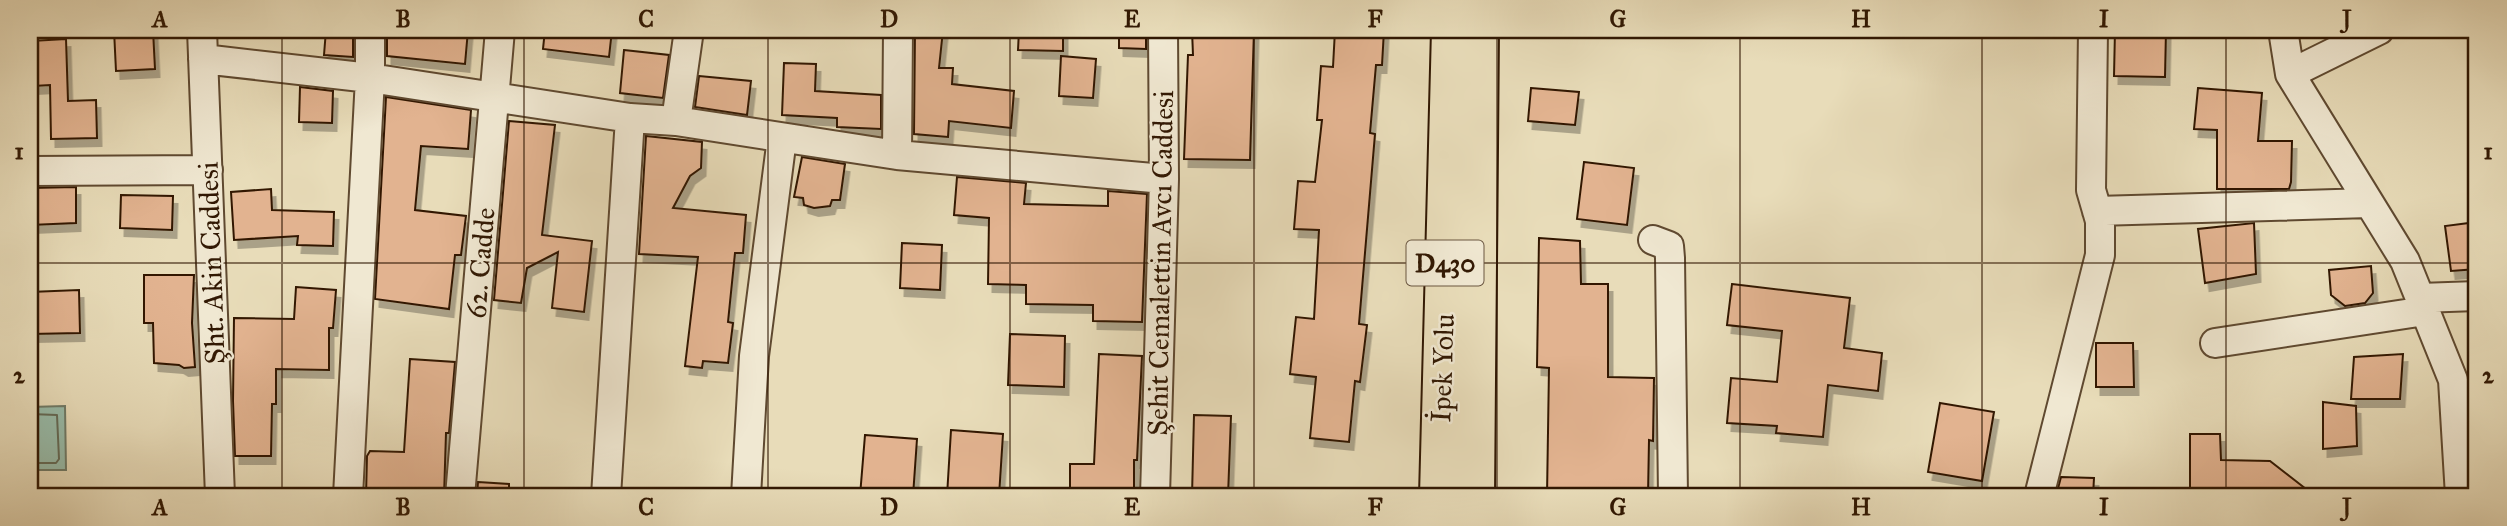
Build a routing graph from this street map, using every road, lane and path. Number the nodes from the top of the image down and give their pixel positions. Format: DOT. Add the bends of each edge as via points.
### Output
graph roads {
  1 [pos="202,30"];
  2 [pos="370,30"];
  3 [pos="500,30"];
  4 [pos="689,30"];
  5 [pos="898,30"];
  6 [pos="1163,30"];
  7 [pos="1451,30"];
  8 [pos="1479,30"];
  9 [pos="2094,30"];
  10 [pos="2283,30"];
  11 [pos="2379,30"];
  12 [pos="202,59"];
  13 [pos="2290,74"];
  14 [pos="370,78"];
  15 [pos="494,96"];
  16 [pos="630,118"];
  17 [pos="676,121"];
  18 [pos="782,138"];
  19 [pos="897,155"];
  20 [pos="208,170"];
  21 [pos="30,171"];
  22 [pos="1164,179"];
  23 [pos="2369,203"];
  24 [pos="2097,211"];
  25 [pos="1653,240"];
  26 [pos="2477,296"];
  27 [pos="2423,304"];
  28 [pos="2215,343"];
  29 [pos="220,496"];
  30 [pos="348,496"];
  31 [pos="460,496"];
  32 [pos="606,496"];
  33 [pos="746,496"];
  34 [pos="1155,496"];
  35 [pos="1438,496"];
  36 [pos="1475,496"];
  37 [pos="1674,496"];
  38 [pos="2039,496"];
  39 [pos="2460,496"];
  1 -- 12 [label="street, Şht. Akin Caddesi"];
  2 -- 14 [label="street"];
  3 -- 15 [label="street, 62. Cadde"];
  4 -- 17 [label="street"];
  5 -- 19 [label="street"];
  6 -- 22 [label="street, Şehit Cemalettin Avcı Caddesi"];
  7 -- 35 [label="highway, İpek Yolu / D430"];
  8 -- 36 [label="highway, D430"];
  9 -- 24 [label="street" via="2091,190"];
  10 -- 13 [label="street"];
  11 -- 13 [label="street"];
  12 -- 14 [label="street"];
  12 -- 20 [label="street, Şht. Akin Caddesi"];
  13 -- 23 [label="street"];
  14 -- 15 [label="street"];
  14 -- 30 [label="street"];
  15 -- 16 [label="street"];
  15 -- 31 [label="street, 62. Cadde"];
  16 -- 17 [label="street"];
  16 -- 32 [label="street"];
  17 -- 18 [label="street"];
  18 -- 19 [label="street"];
  18 -- 33 [label="street" via="754,356"];
  19 -- 22 [label="street"];
  20 -- 21 [label="street"];
  20 -- 29 [label="street, Şht. Akin Caddesi"];
  22 -- 34 [label="street, Şehit Cemalettin Avcı Caddesi"];
  23 -- 24 [label="street"];
  23 -- 27 [label="street" via="2405,261"];
  24 -- 38 [label="street" via="2100,255"];
  25 -- 37 [label="street" via="1669,246 1670,258"];
  26 -- 27 [label="street"];
  27 -- 28 [label="street"];
  27 -- 39 [label="street" via="2453,380"];
}
